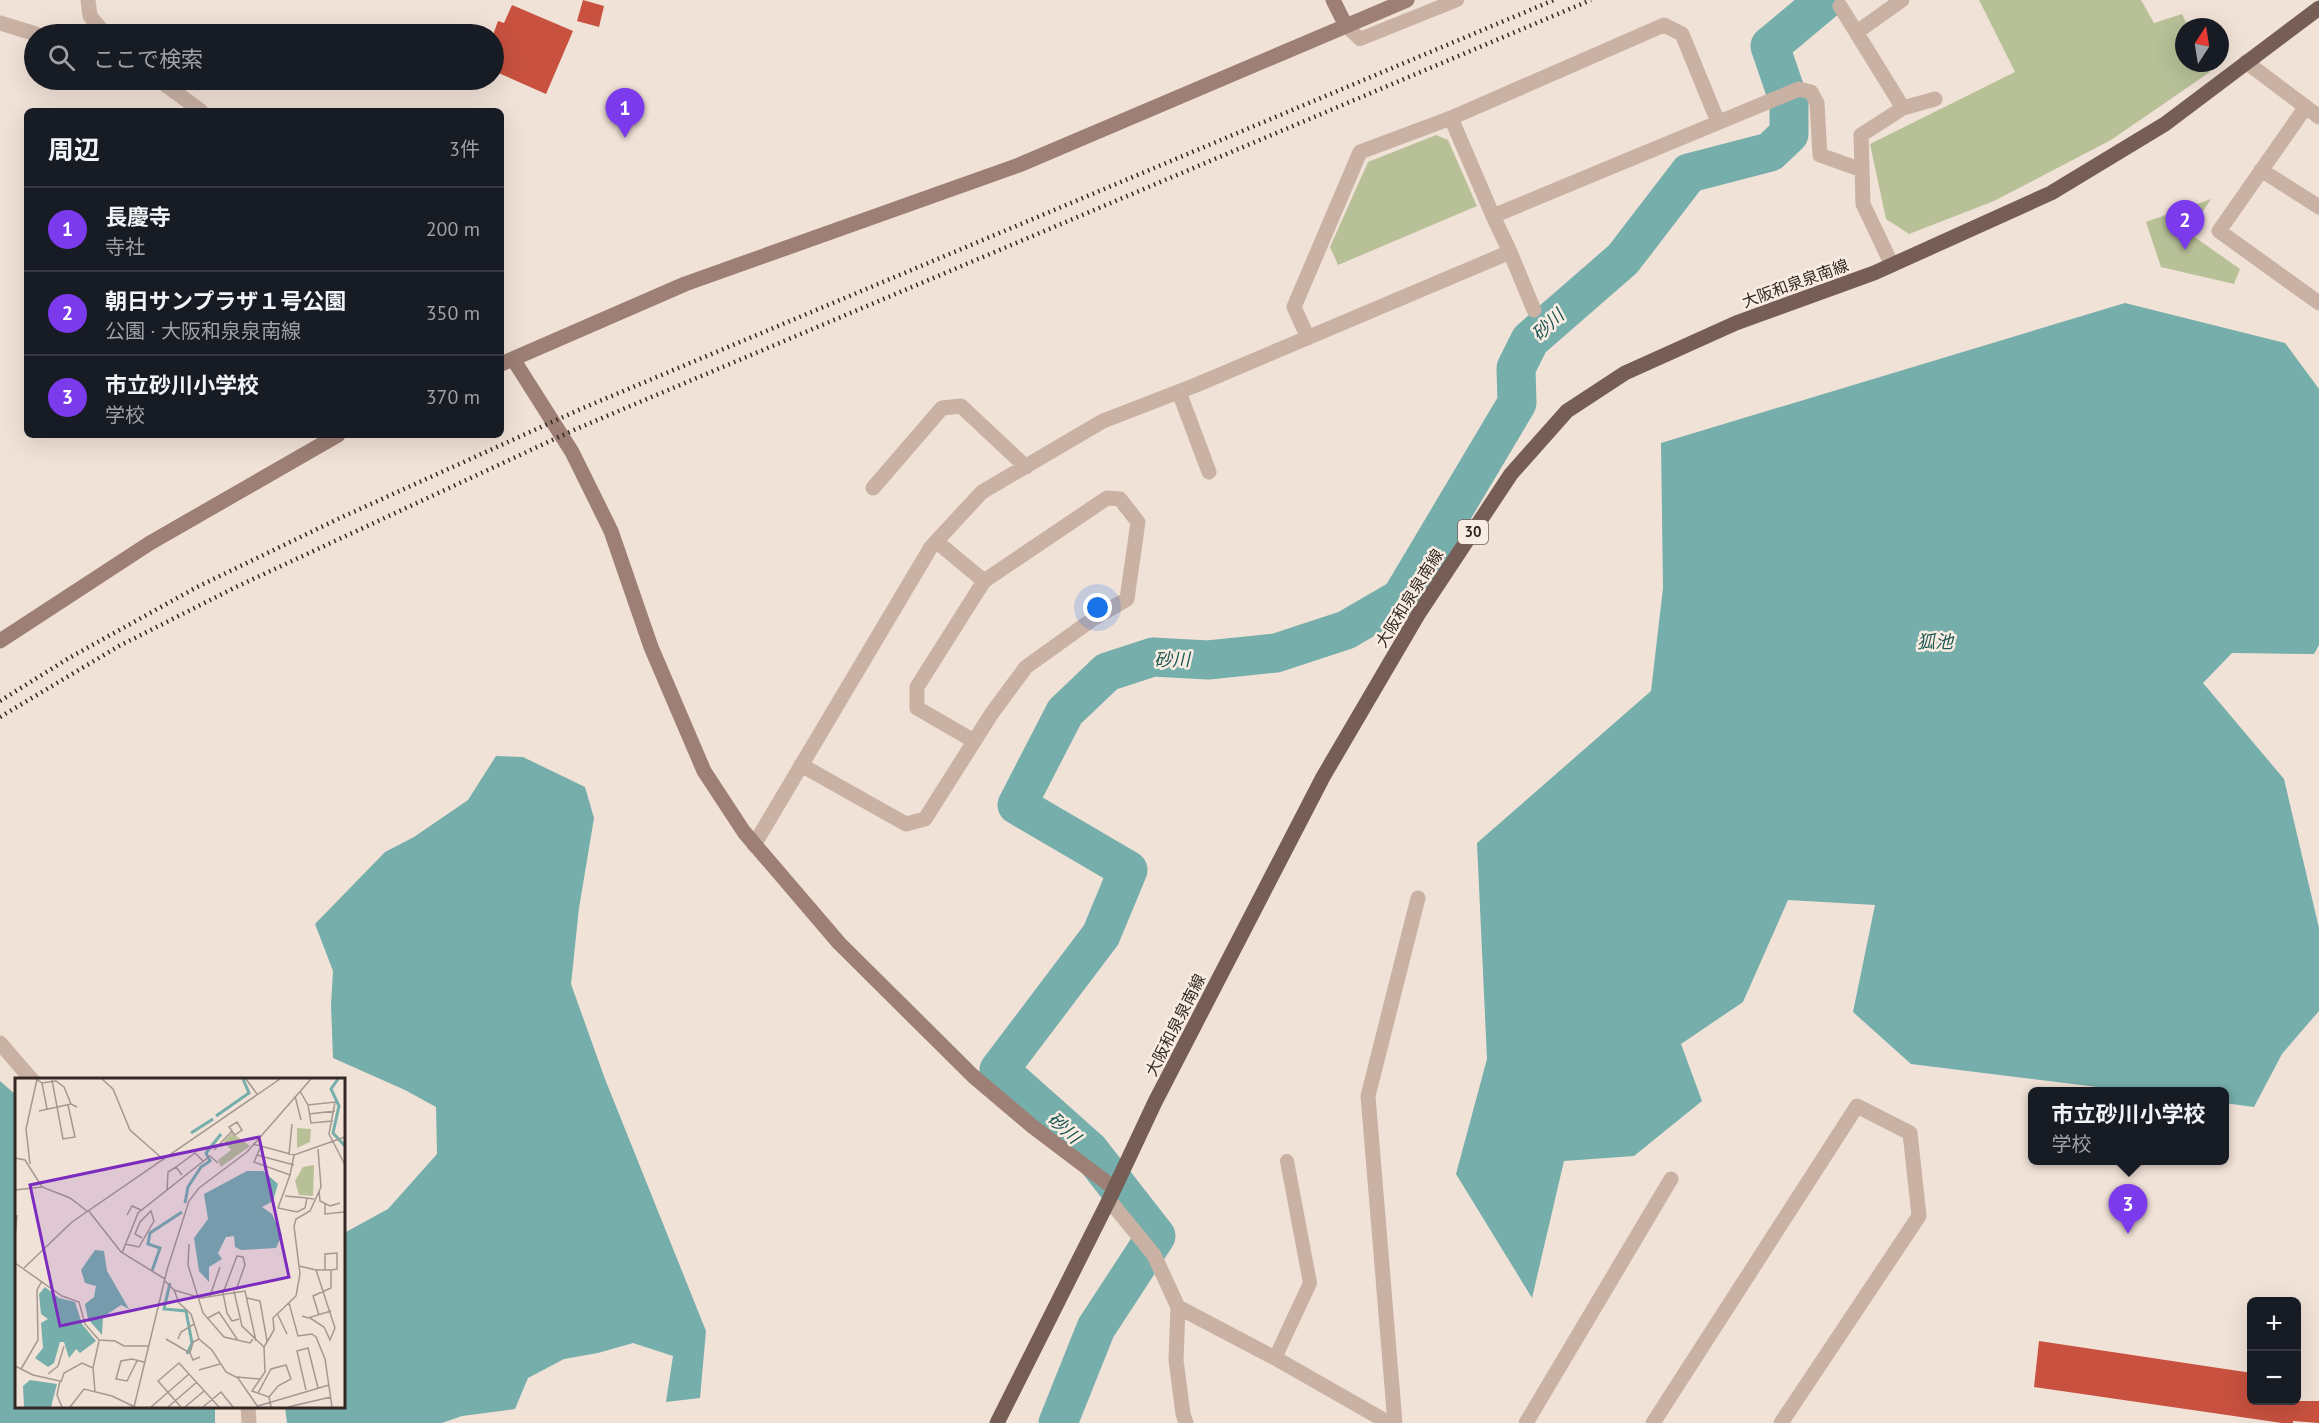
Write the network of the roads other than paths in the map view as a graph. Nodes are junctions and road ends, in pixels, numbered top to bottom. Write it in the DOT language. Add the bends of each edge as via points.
graph roads {
  1 [pos="88,0"];
  2 [pos="1333,0"];
  3 [pos="1407,0"];
  4 [pos="1457,0"];
  5 [pos="1902,0"];
  6 [pos="1840,6"];
  7 [pos="2319,8"];
  8 [pos="0,24"];
  9 [pos="97,24"];
  10 [pos="1346,26"];
  11 [pos="24,31"];
  12 [pos="1857,32"];
  13 [pos="2246,62"];
  14 [pos="173,90"];
  15 [pos="1935,99"];
  16 [pos="197,108"];
  17 [pos="1904,108"];
  18 [pos="2305,108"];
  19 [pos="2319,117"];
  20 [pos="1451,118"];
  21 [pos="1718,122"];
  22 [pos="1862,170"];
  23 [pos="2261,170"];
  24 [pos="2319,207"];
  25 [pos="1493,216"];
  26 [pos="1510,252"];
  27 [pos="1892,265"];
  28 [pos="2319,303"];
  29 [pos="1534,310"];
  30 [pos="1308,338"];
  31 [pos="507,361"];
  32 [pos="1179,392"];
  33 [pos="333,438"];
  34 [pos="1026,466"];
  35 [pos="1209,472"];
  36 [pos="873,488"];
  37 [pos="937,542"];
  38 [pos="984,580"];
  39 [pos="0,641"];
  40 [pos="974,741"];
  41 [pos="801,765"];
  42 [pos="754,844"];
  43 [pos="1418,898"];
  44 [pos="0,1043"];
  45 [pos="30,1078"];
  46 [pos="1287,1161"];
  47 [pos="1671,1179"];
  48 [pos="1111,1194"];
  49 [pos="1178,1307"];
  50 [pos="1275,1358"];
  51 [pos="248,1408"];
  52 [pos="249,1423"];
  53 [pos="997,1423"];
  54 [pos="1186,1423"];
  55 [pos="1389,1423"];
  56 [pos="1395,1423"];
  57 [pos="1526,1423"];
  58 [pos="1653,1423"];
  59 [pos="1781,1423"];
  1 -- 9 [label="street" via="90,16"];
  2 -- 10 [label="street"];
  3 -- 10 [label="street"];
  4 -- 10 [label="lane" via="1360,39"];
  5 -- 12 [label="street"];
  6 -- 12 [label="street"];
  7 -- 13 [label="main road, 大阪和泉泉南線 / 30"];
  8 -- 11 [label="street"];
  10 -- 31 [label="street" via="1019,165 685,284"];
  12 -- 17 [label="street"];
  13 -- 18 [label="street"];
  13 -- 27 [label="main road, 大阪和泉泉南線 / 30" via="2165,124 2050,193"];
  14 -- 16 [label="street"];
  15 -- 17 [label="street"];
  17 -- 22 [label="street" via="1861,135"];
  18 -- 19 [label="street"];
  18 -- 23 [label="street"];
  20 -- 21 [label="street" via="1664,25 1683,34"];
  20 -- 25 [label="street"];
  20 -- 30 [label="street" via="1360,152 1294,307"];
  21 -- 22 [label="street" via="1799,89 1811,92 1817,103 1820,155"];
  21 -- 25 [label="street"];
  22 -- 27 [label="street" via="1863,204"];
  23 -- 24 [label="street"];
  23 -- 28 [label="street" via="2219,231"];
  25 -- 26 [label="street"];
  26 -- 29 [label="street"];
  26 -- 30 [label="street"];
  27 -- 48 [label="main road, 大阪和泉泉南線 / 30" via="1736,323 1625,373 1567,411 1512,474 1419,613 1323,777"];
  30 -- 32 [label="street"];
  31 -- 42 [label="street" via="539,400 572,452 611,531 651,647 704,771"];
  32 -- 34 [label="street" via="1103,421"];
  32 -- 35 [label="street"];
  33 -- 39 [label="street" via="150,543"];
  34 -- 36 [label="street" via="961,406 942,408"];
  34 -- 37 [label="street" via="982,492"];
  37 -- 38 [label="street"];
  37 -- 41 [label="street"];
  38 -- 40 [label="street" via="917,687 917,708"];
  38 -- 40 [label="street" via="1107,498 1120,499 1138,522 1127,599 1026,667"];
  40 -- 41 [label="street" via="925,819 906,824"];
  41 -- 42 [label="street"];
  42 -- 48 [label="street" via="839,943 974,1076"];
  43 -- 56 [label="street" via="1368,1096"];
  44 -- 45 [label="street"];
  46 -- 50 [label="lane" via="1310,1283"];
  47 -- 57 [label="street"];
  48 -- 49 [label="street" via="1154,1255"];
  48 -- 53 [label="main road, 大阪和泉泉南線 / 30"];
  49 -- 50 [label="street"];
  49 -- 54 [label="street" via="1176,1360"];
  50 -- 55 [label="street"];
  51 -- 52 [label="street"];
  58 -- 59 [label="street" via="1857,1106 1910,1133 1919,1215"];
}
